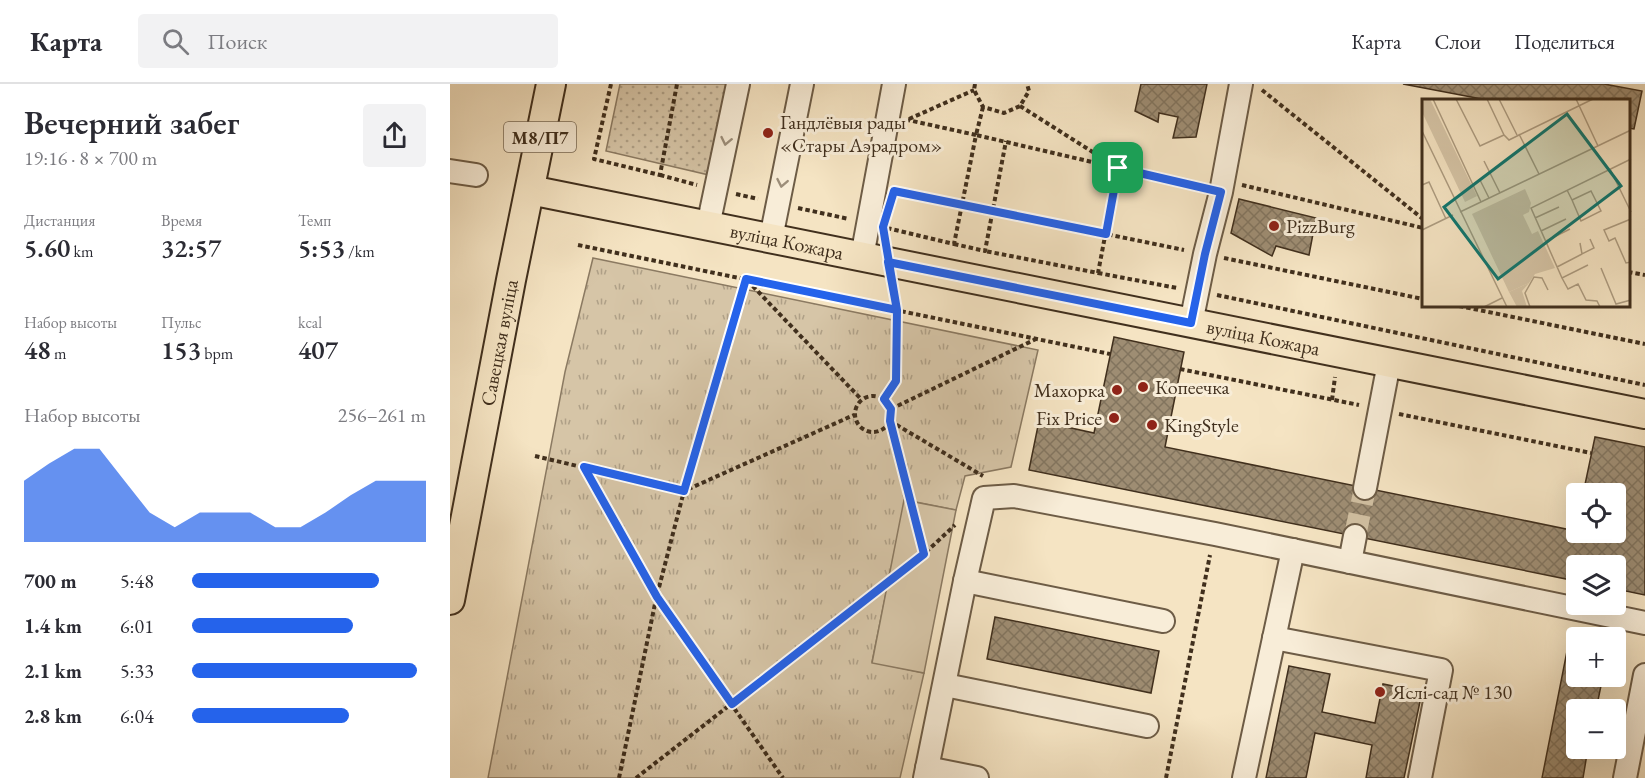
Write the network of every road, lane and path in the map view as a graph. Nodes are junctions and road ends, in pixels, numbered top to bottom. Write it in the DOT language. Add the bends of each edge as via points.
graph roads {
  1 [pos="551,84"];
  2 [pos="611,84"];
  3 [pos="677,84"];
  4 [pos="738,84"];
  5 [pos="802,84"];
  6 [pos="894,84"];
  7 [pos="975,84"];
  8 [pos="1027,84"];
  9 [pos="1241,84"];
  10 [pos="1254,84"];
  11 [pos="974,90"];
  12 [pos="1020,106"];
  13 [pos="983,107"];
  14 [pos="908,120"];
  15 [pos="906,130"];
  16 [pos="976,135"];
  17 [pos="1006,141"];
  18 [pos="1118,168"];
  19 [pos="450,171"];
  20 [pos="476,175"];
  21 [pos="660,176"];
  22 [pos="896,181"];
  23 [pos="1222,187"];
  24 [pos="530,190"];
  25 [pos="715,190"];
  26 [pos="894,191"];
  27 [pos="891,200"];
  28 [pos="962,205"];
  29 [pos="993,211"];
  30 [pos="1422,218"];
  31 [pos="708,226"];
  32 [pos="1422,228"];
  33 [pos="1106,234"];
  34 [pos="771,238"];
  35 [pos="578,244"];
  36 [pos="954,244"];
  37 [pos="985,251"];
  38 [pos="1205,254"];
  39 [pos="875,260"];
  40 [pos="1630,272"];
  41 [pos="1098,273"];
  42 [pos="1645,275"];
  43 [pos="746,279"];
  44 [pos="1198,291"];
  45 [pos="1422,299"];
  46 [pos="1469,308"];
  47 [pos="897,310"];
  48 [pos="1191,323"];
  49 [pos="1036,339"];
  50 [pos="1645,344"];
  51 [pos="1110,354"];
  52 [pos="1389,363"];
  53 [pos="1645,385"];
  54 [pos="861,399"];
  55 [pos="884,399"];
  56 [pos="891,409"];
  57 [pos="1645,414"];
  58 [pos="854,415"];
  59 [pos="890,421"];
  60 [pos="535,456"];
  61 [pos="584,467"];
  62 [pos="1365,488"];
  63 [pos="684,491"];
  64 [pos="984,498"];
  65 [pos="1215,534"];
  66 [pos="1355,536"];
  67 [pos="1293,550"];
  68 [pos="924,554"];
  69 [pos="1350,562"];
  70 [pos="965,581"];
  71 [pos="657,597"];
  72 [pos="450,600"];
  73 [pos="1163,621"];
  74 [pos="1645,623"];
  75 [pos="1274,638"];
  76 [pos="1645,675"];
  77 [pos="945,685"];
  78 [pos="732,704"];
  79 [pos="1147,726"];
  80 [pos="926,773"];
  81 [pos="620,778"];
  82 [pos="636,778"];
  83 [pos="783,778"];
  84 [pos="977,778"];
  85 [pos="1166,778"];
  86 [pos="1244,778"];
  87 [pos="1420,778"];
  88 [pos="1625,778"];
  1 -- 24 [label="main road, Савецкая вуліца / М8/П7"];
  2 -- 21 [label="path" via="594,159"];
  3 -- 21 [label="path"];
  4 -- 25 [label="lane, one-way"];
  5 -- 34 [label="lane, one-way"];
  6 -- 39 [label="lane"];
  7 -- 11 [label="path"];
  8 -- 12 [label="path" via="1029,91"];
  9 -- 23 [label="lane"];
  10 -- 30 [label="path"];
  11 -- 13 [label="path"];
  11 -- 14 [label="path"];
  12 -- 13 [label="path" via="1004,113"];
  12 -- 18 [label="path"];
  13 -- 16 [label="path"];
  14 -- 15 [label="path"];
  14 -- 16 [label="path"];
  16 -- 17 [label="path"];
  16 -- 28 [label="path"];
  17 -- 18 [label="path"];
  17 -- 29 [label="path"];
  18 -- 23 [label="path"];
  18 -- 33 [label="path"];
  19 -- 20 [label="lane"];
  21 -- 25 [label="path"];
  22 -- 26 [label="path"];
  23 -- 32 [label="path"];
  23 -- 38 [label="lane"];
  24 -- 31 [label="main road, вуліца Кожара"];
  24 -- 72 [label="main road, Савецкая вуліца / М8/П7"];
  25 -- 31 [label="lane"];
  26 -- 27 [label="path"];
  26 -- 28 [label="path"];
  28 -- 29 [label="path"];
  28 -- 36 [label="path"];
  29 -- 33 [label="path"];
  29 -- 37 [label="path"];
  31 -- 34 [label="main road, вуліца Кожара"];
  33 -- 38 [label="path"];
  33 -- 41 [label="path"];
  34 -- 39 [label="main road, вуліца Кожара"];
  35 -- 43 [label="path"];
  36 -- 37 [label="path"];
  36 -- 39 [label="path" via="883,227"];
  37 -- 41 [label="path"];
  38 -- 44 [label="lane"];
  38 -- 45 [label="path"];
  39 -- 47 [label="path"];
  39 -- 48 [label="main road, вуліца Кожара"];
  40 -- 42 [label="path"];
  41 -- 44 [label="path"];
  43 -- 47 [label="path"];
  43 -- 54 [label="path"];
  43 -- 63 [label="path"];
  44 -- 48 [label="lane"];
  44 -- 53 [label="path"];
  46 -- 50 [label="path"];
  47 -- 49 [label="path"];
  47 -- 55 [label="path" via="896,381"];
  48 -- 52 [label="main road, вуліца Кожара"];
  49 -- 51 [label="path"];
  49 -- 56 [label="path"];
  52 -- 57 [label="main road, вуліца Кожара"];
  52 -- 62 [label="lane"];
  54 -- 55 [label="path" via="872,395"];
  54 -- 58 [label="path"];
  55 -- 56 [label="path"];
  56 -- 59 [label="path"];
  58 -- 59 [label="path" via="859,426 869,432 882,430"];
  58 -- 63 [label="path"];
  59 -- 64 [label="path" via="991,481"];
  59 -- 68 [label="path"];
  60 -- 61 [label="path"];
  61 -- 63 [label="path"];
  61 -- 71 [label="path"];
  63 -- 71 [label="path"];
  64 -- 65 [label="lane" via="1014,496"];
  64 -- 68 [label="path"];
  64 -- 70 [label="lane"];
  65 -- 67 [label="lane"];
  65 -- 85 [label="path"];
  66 -- 69 [label="lane"];
  67 -- 69 [label="lane"];
  67 -- 75 [label="lane"];
  68 -- 78 [label="path"];
  69 -- 74 [label="lane"];
  70 -- 73 [label="lane"];
  70 -- 77 [label="lane"];
  71 -- 78 [label="path"];
  71 -- 81 [label="path"];
  75 -- 86 [label="lane"];
  75 -- 87 [label="lane" via="1441,670"];
  76 -- 88 [label="lane"];
  77 -- 79 [label="lane"];
  77 -- 80 [label="lane"];
  78 -- 82 [label="path"];
  78 -- 83 [label="path"];
  80 -- 84 [label="lane"];
}
